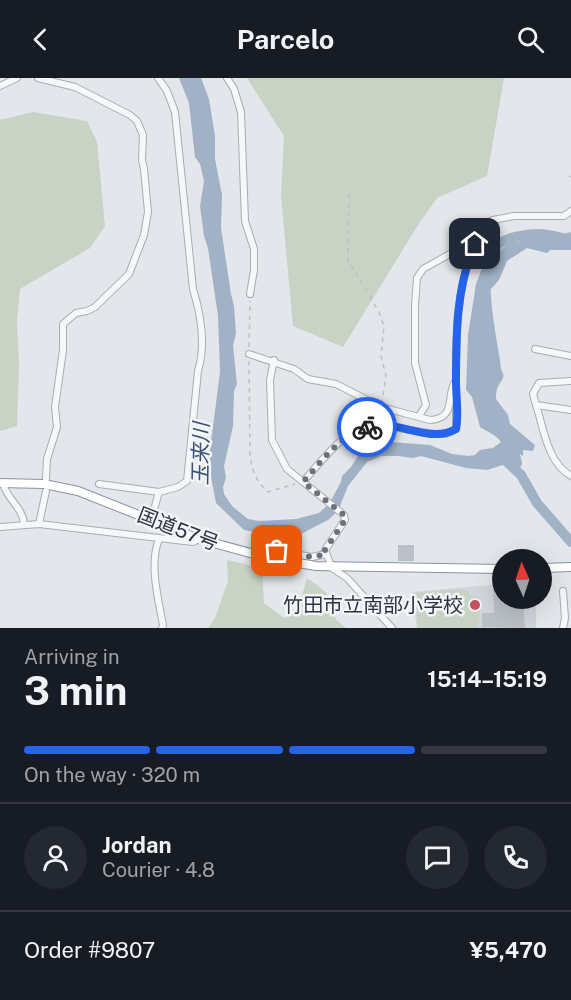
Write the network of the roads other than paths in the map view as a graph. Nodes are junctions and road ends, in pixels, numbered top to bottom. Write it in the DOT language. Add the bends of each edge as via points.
graph roads {
  1 [pos="17,78"];
  2 [pos="38,78"];
  3 [pos="159,78"];
  4 [pos="226,78"];
  5 [pos="0,86"];
  6 [pos="571,211"];
  7 [pos="475,244"];
  8 [pos="250,294"];
  9 [pos="535,349"];
  10 [pos="249,354"];
  11 [pos="571,356"];
  12 [pos="274,360"];
  13 [pos="456,380"];
  14 [pos="571,381"];
  15 [pos="536,405"];
  16 [pos="571,410"];
  17 [pos="419,416"];
  18 [pos="571,476"];
  19 [pos="46,478"];
  20 [pos="1,483"];
  21 [pos="305,483"];
  22 [pos="99,484"];
  23 [pos="46,491"];
  24 [pos="159,492"];
  25 [pos="151,520"];
  26 [pos="39,524"];
  27 [pos="24,525"];
  28 [pos="0,527"];
  29 [pos="159,539"];
  30 [pos="199,539"];
  31 [pos="277,551"];
  32 [pos="326,554"];
  33 [pos="571,567"];
  34 [pos="332,568"];
  35 [pos="552,568"];
  36 [pos="492,569"];
  37 [pos="563,591"];
  38 [pos="568,608"];
  39 [pos="162,628"];
  40 [pos="392,628"];
  41 [pos="563,628"];
  1 -- 5 [label="street"];
  2 -- 19 [label="street" via="75,87 137,121 143,135 148,212 129,274 94,307 63,324 55,407 57,427 47,459"];
  3 -- 24 [label="street" via="175,112 201,334 187,481"];
  4 -- 8 [label="street" via="241,112 245,221 254,249"];
  6 -- 17 [label="street" via="564,216 493,220 480,226 457,250 423,269 417,278 415,305 415,363 426,405"];
  7 -- 13 [label="street" via="459,307"];
  9 -- 11 [label="street"];
  10 -- 12 [label="street"];
  12 -- 17 [label="street" via="308,379 336,384 381,407"];
  12 -- 21 [label="street" via="270,380 272,440 287,469"];
  13 -- 17 [label="street" via="445,415 430,420"];
  13 -- 21 [label="street" via="456,429 435,434 372,425 339,441"];
  14 -- 15 [label="street" via="539,383 533,394"];
  15 -- 16 [label="street"];
  15 -- 18 [label="street" via="555,462"];
  20 -- 25 [label="highway, 国道57号" via="44,484 78,491"];
  20 -- 27 [label="street" via="22,514"];
  21 -- 32 [label="street" via="341,512 345,520"];
  22 -- 24 [label="street"];
  23 -- 26 [label="street"];
  24 -- 25 [label="street"];
  25 -- 30 [label="highway, 国道57号"];
  26 -- 27 [label="street"];
  26 -- 29 [label="street"];
  27 -- 28 [label="street"];
  29 -- 30 [label="street"];
  29 -- 39 [label="street" via="155,562"];
  30 -- 34 [label="highway, 国道57号" via="265,557"];
  31 -- 32 [label="street" via="312,557"];
  32 -- 34 [label="street"];
  33 -- 35 [label="highway"];
  34 -- 36 [label="highway, 国道57号"];
  34 -- 40 [label="street" via="347,578"];
  37 -- 38 [label="street"];
  38 -- 41 [label="street"];
}
